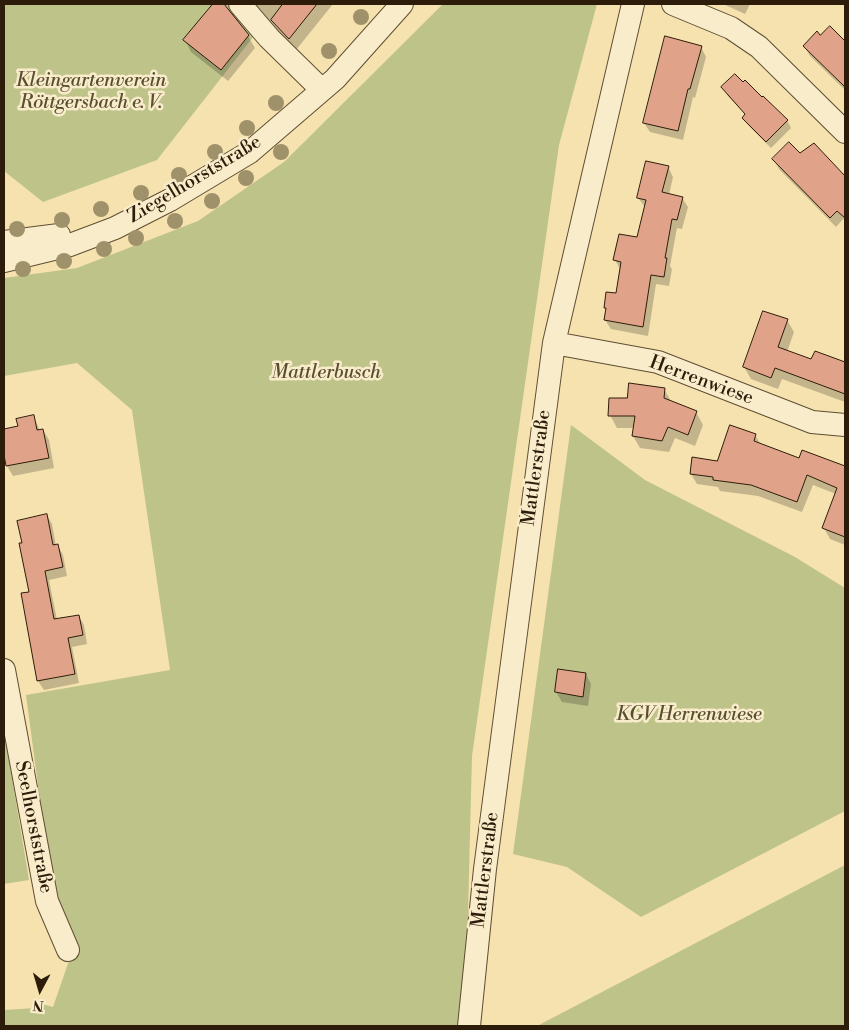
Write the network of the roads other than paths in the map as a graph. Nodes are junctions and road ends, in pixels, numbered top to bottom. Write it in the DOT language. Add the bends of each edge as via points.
graph roads {
  1 [pos="240,4"];
  2 [pos="402,4"];
  3 [pos="633,4"];
  4 [pos="673,4"];
  5 [pos="322,90"];
  6 [pos="845,132"];
  7 [pos="115,228"];
  8 [pos="4,242"];
  9 [pos="4,261"];
  10 [pos="554,343"];
  11 [pos="845,425"];
  12 [pos="4,670"];
  13 [pos="68,950"];
  14 [pos="469,1026"];
  1 -- 5 [label="street"];
  2 -- 5 [label="street, Ziegelhorststraße"];
  3 -- 10 [label="street, Mattlerstraße"];
  4 -- 6 [label="street" via="731,28 759,47"];
  5 -- 7 [label="street, Ziegelhorststraße" via="250,152 170,200"];
  7 -- 8 [label="street, Ziegelhorststraße"];
  7 -- 9 [label="street, Ziegelhorststraße" via="70,245"];
  10 -- 11 [label="street, Herrenwiese" via="658,362 812,422"];
  10 -- 14 [label="street, Mattlerstraße" via="517,619"];
  12 -- 13 [label="street, Seelhorststraße" via="47,901"];
}
